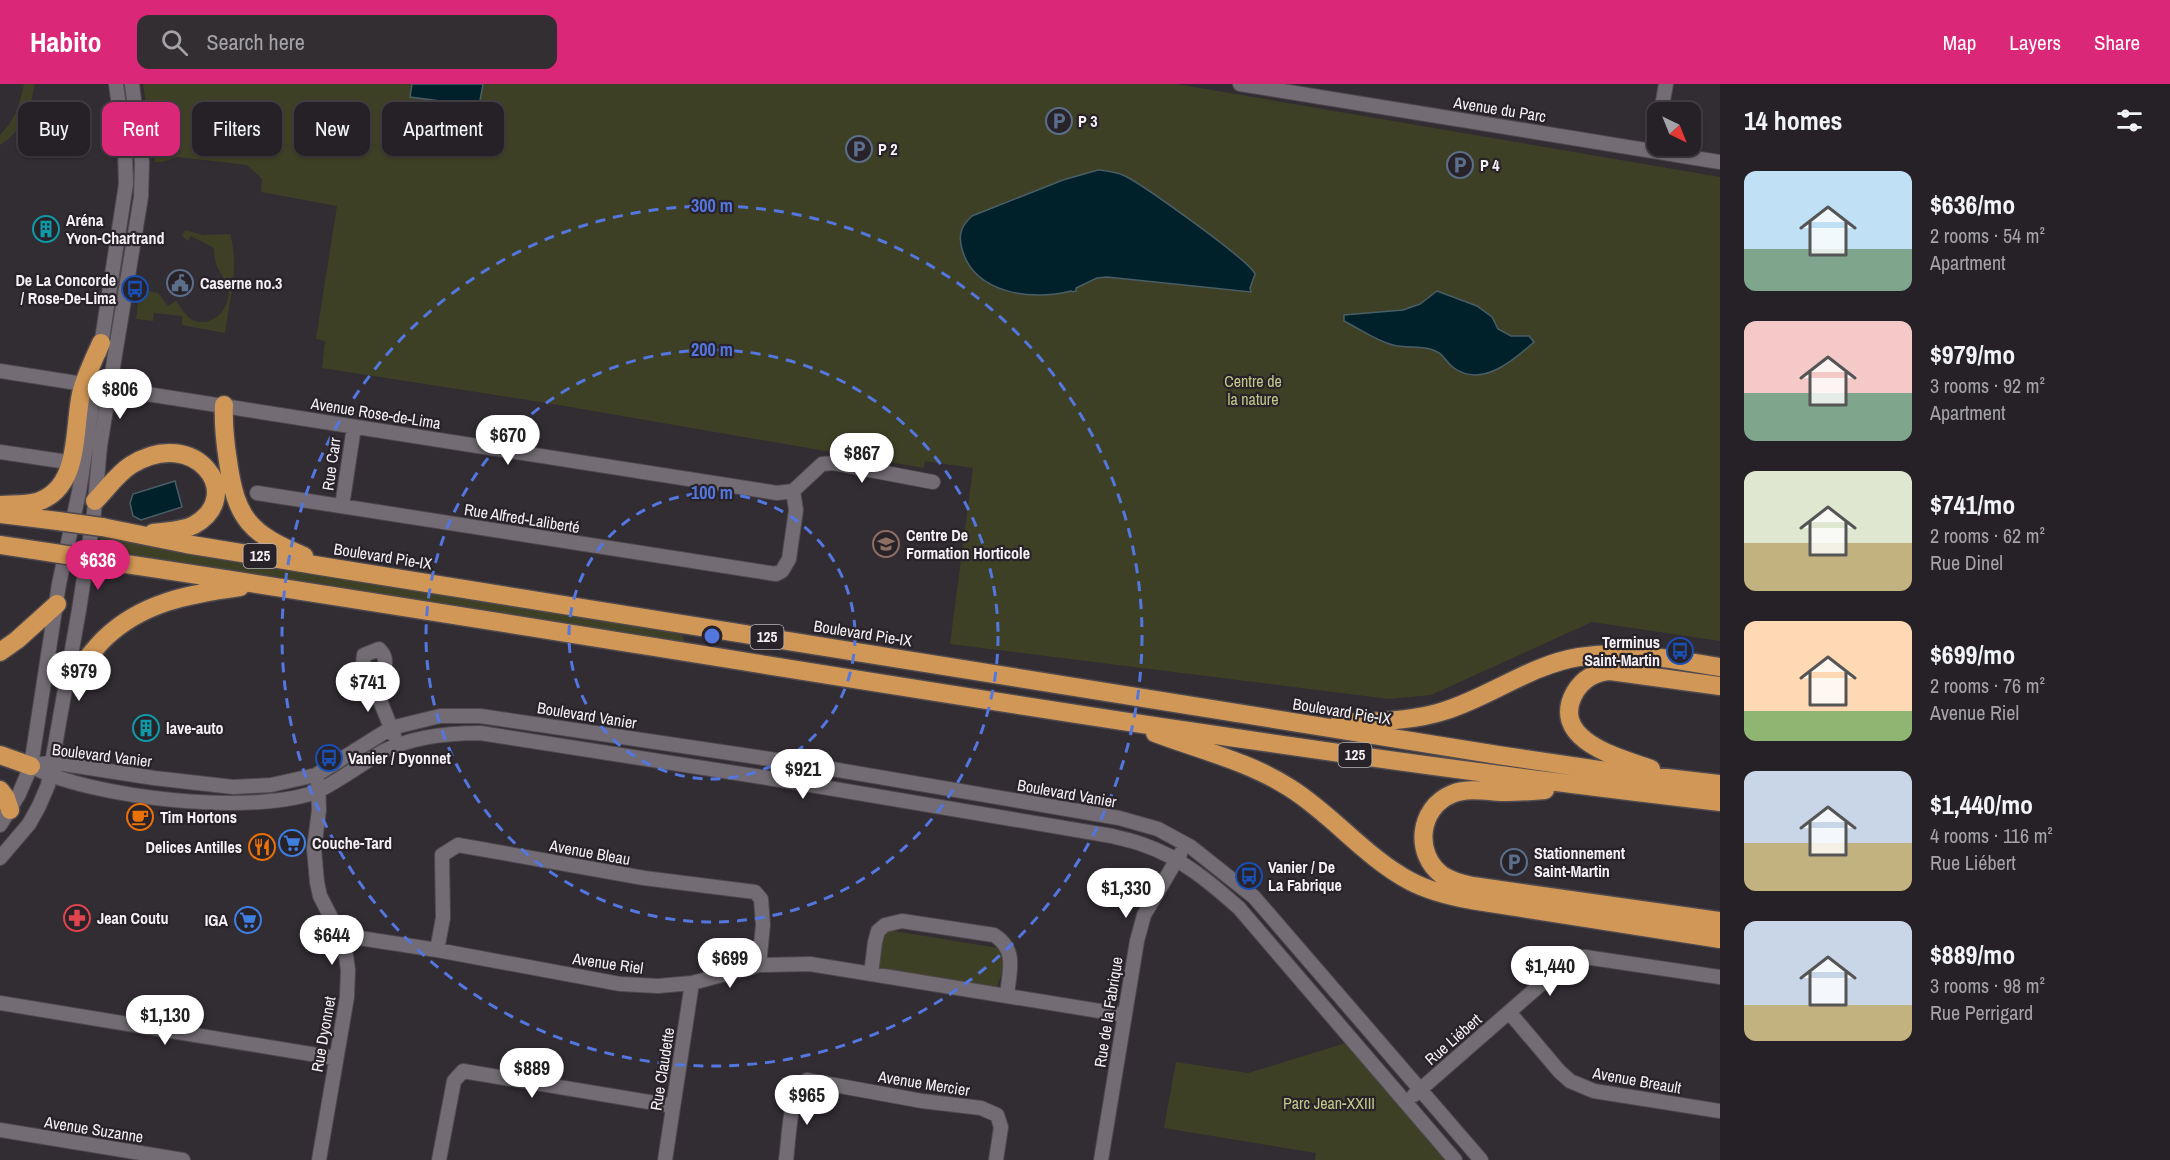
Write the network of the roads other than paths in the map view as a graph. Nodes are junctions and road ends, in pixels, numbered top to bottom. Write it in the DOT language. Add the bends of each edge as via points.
graph roads {
  1 [pos="116,84"];
  2 [pos="132,84"];
  3 [pos="1240,84"];
  4 [pos="1666,84"];
  5 [pos="1663,102"];
  6 [pos="1647,150"];
  7 [pos="1684,156"];
  8 [pos="1720,162"];
  9 [pos="101,343"];
  10 [pos="0,371"];
  11 [pos="90,386"];
  12 [pos="110,388"];
  13 [pos="224,405"];
  14 [pos="354,427"];
  15 [pos="0,452"];
  16 [pos="61,461"];
  17 [pos="933,482"];
  18 [pos="793,491"];
  19 [pos="256,493"];
  20 [pos="95,501"];
  21 [pos="0,505"];
  22 [pos="342,506"];
  23 [pos="0,514"];
  24 [pos="144,534"];
  25 [pos="3,546"];
  26 [pos="333,568"];
  27 [pos="262,584"];
  28 [pos="57,604"];
  29 [pos="0,652"];
  30 [pos="1720,667"];
  31 [pos="67,681"];
  32 [pos="374,686"];
  33 [pos="1720,686"];
  34 [pos="1116,719"];
  35 [pos="1305,724"];
  36 [pos="391,728"];
  37 [pos="398,745"];
  38 [pos="0,755"];
  39 [pos="31,766"];
  40 [pos="50,769"];
  41 [pos="316,775"];
  42 [pos="1678,778"];
  43 [pos="1720,784"];
  44 [pos="1594,788"];
  45 [pos="0,790"];
  46 [pos="319,790"];
  47 [pos="1720,802"];
  48 [pos="5,818"];
  49 [pos="1186,844"];
  50 [pos="0,858"];
  51 [pos="1176,861"];
  52 [pos="1720,921"];
  53 [pos="340,935"];
  54 [pos="1720,939"];
  55 [pos="437,950"];
  56 [pos="759,965"];
  57 [pos="871,974"];
  58 [pos="1720,977"];
  59 [pos="692,983"];
  60 [pos="1007,996"];
  61 [pos="0,1003"];
  62 [pos="1509,1012"];
  63 [pos="1124,1015"];
  64 [pos="335,1058"];
  65 [pos="1419,1091"];
  66 [pos="1405,1102"];
  67 [pos="673,1106"];
  68 [pos="1720,1110"];
  69 [pos="0,1130"];
  70 [pos="183,1160"];
  71 [pos="319,1160"];
  72 [pos="439,1160"];
  73 [pos="665,1160"];
  74 [pos="786,1160"];
  75 [pos="996,1160"];
  76 [pos="1101,1160"];
  77 [pos="1455,1160"];
  78 [pos="1481,1160"];
  1 -- 9 [label="street" via="126,184"];
  2 -- 12 [label="street" via="142,154 142,186"];
  3 -- 6 [label="street, Avenue du Parc"];
  4 -- 5 [label="street"];
  7 -- 8 [label="street, Avenue du Parc"];
  9 -- 11 [label="highway"];
  10 -- 11 [label="street, Avenue Rose-de-Lima"];
  11 -- 12 [label="street, Avenue Rose-de-Lima"];
  11 -- 21 [label="highway" via="62,484 37,501"];
  11 -- 28 [label="street" via="79,492"];
  12 -- 13 [label="street, Avenue Rose-de-Lima"];
  12 -- 20 [label="street"];
  13 -- 14 [label="street, Avenue Rose-de-Lima"];
  13 -- 26 [label="highway" via="230,476 243,515 274,543"];
  14 -- 18 [label="street, Avenue Rose-de-Lima" via="777,494"];
  14 -- 22 [label="street, Rue Carr"];
  15 -- 16 [label="street"];
  17 -- 18 [label="street" via="832,463 822,464"];
  18 -- 22 [label="street, Rue Alfred-Laliberté" via="796,510 789,559 782,571 770,573"];
  19 -- 22 [label="street, Rue Alfred-Laliberté"];
  20 -- 24 [label="highway" via="126,469 148,457 173,453 200,461 211,475 215,490 206,516 187,528"];
  20 -- 31 [label="street"];
  23 -- 24 [label="highway, Boulevard Pie-IX / 125, bridge"];
  24 -- 26 [label="highway, Boulevard Pie-IX / 125"];
  25 -- 27 [label="highway, 125, bridge"];
  26 -- 35 [label="highway, Boulevard Pie-IX / 125"];
  27 -- 31 [label="highway" via="193,594 151,608 109,635"];
  27 -- 34 [label="highway, 125"];
  28 -- 29 [label="highway"];
  28 -- 39 [label="street"];
  30 -- 35 [label="highway" via="1636,655 1581,656 1548,665 1454,708 1426,716"];
  31 -- 40 [label="street"];
  32 -- 36 [label="street"];
  33 -- 42 [label="highway" via="1605,672 1586,680 1575,693 1571,717 1586,742"];
  34 -- 44 [label="highway, 125"];
  34 -- 54 [label="highway" via="1281,782 1315,805 1386,865 1436,892"];
  35 -- 42 [label="highway, Boulevard Pie-IX / 125" via="1584,768"];
  36 -- 37 [label="street"];
  36 -- 41 [label="street, Boulevard Vanier"];
  36 -- 49 [label="street, Boulevard Vanier" via="440,716 480,716 797,763 1119,818 1158,829"];
  37 -- 46 [label="street, Boulevard Vanier"];
  37 -- 51 [label="street, Boulevard Vanier" via="452,733 480,733 1112,836 1145,845"];
  38 -- 39 [label="highway"];
  39 -- 40 [label="street, Boulevard Vanier"];
  39 -- 48 [label="street"];
  40 -- 41 [label="street, Boulevard Vanier" via="236,787"];
  40 -- 46 [label="street, Boulevard Vanier" via="107,789 168,799 234,804 276,802"];
  40 -- 50 [label="street" via="43,798 32,818"];
  41 -- 46 [label="street, Rue Dyonnet"];
  42 -- 43 [label="highway, Boulevard Pie-IX / 125"];
  44 -- 47 [label="highway, 125"];
  44 -- 52 [label="highway" via="1453,794 1435,807 1426,822 1425,854 1441,874 1466,885"];
  45 -- 48 [label="highway" via="6,798"];
  46 -- 53 [label="street, Rue Dyonnet" via="314,849 317,882"];
  49 -- 51 [label="street, Rue de la Fabrique"];
  49 -- 65 [label="street, Boulevard Vanier" via="1254,897"];
  51 -- 63 [label="street, Rue de la Fabrique" via="1144,915"];
  51 -- 66 [label="street, Boulevard Vanier" via="1210,882 1239,908"];
  53 -- 55 [label="street, Avenue Riel"];
  53 -- 64 [label="street, Rue Dyonnet" via="348,970"];
  55 -- 56 [label="street, Avenue Bleau" via="443,918 442,855 458,845 644,878 755,892 761,899 763,925"];
  55 -- 59 [label="street, Avenue Riel" via="620,984"];
  56 -- 57 [label="street, Avenue Riel" via="810,964"];
  56 -- 59 [label="street, Avenue Riel"];
  57 -- 60 [label="street, Avenue Riel"];
  57 -- 60 [label="street" via="878,931 885,925 902,921 994,934 1010,951"];
  58 -- 62 [label="street, Rue Liébert" via="1572,957"];
  59 -- 67 [label="street, Rue Claudette"];
  60 -- 63 [label="street, Avenue Riel"];
  61 -- 64 [label="street"];
  62 -- 65 [label="street, Rue Liébert"];
  62 -- 68 [label="street, Avenue Breault" via="1570,1081 1594,1091"];
  63 -- 76 [label="street, Rue de la Fabrique"];
  64 -- 71 [label="street, Rue Dyonnet"];
  65 -- 66 [label="street, Rue Liébert"];
  65 -- 78 [label="street, Boulevard Vanier"];
  66 -- 77 [label="street, Boulevard Vanier"];
  67 -- 72 [label="street" via="463,1071 454,1081"];
  67 -- 73 [label="street, Rue Claudette"];
  69 -- 70 [label="street, Avenue Suzanne"];
  74 -- 75 [label="street, Avenue Mercier" via="795,1097 800,1084 807,1080 981,1108 997,1115 1001,1127"];
}
